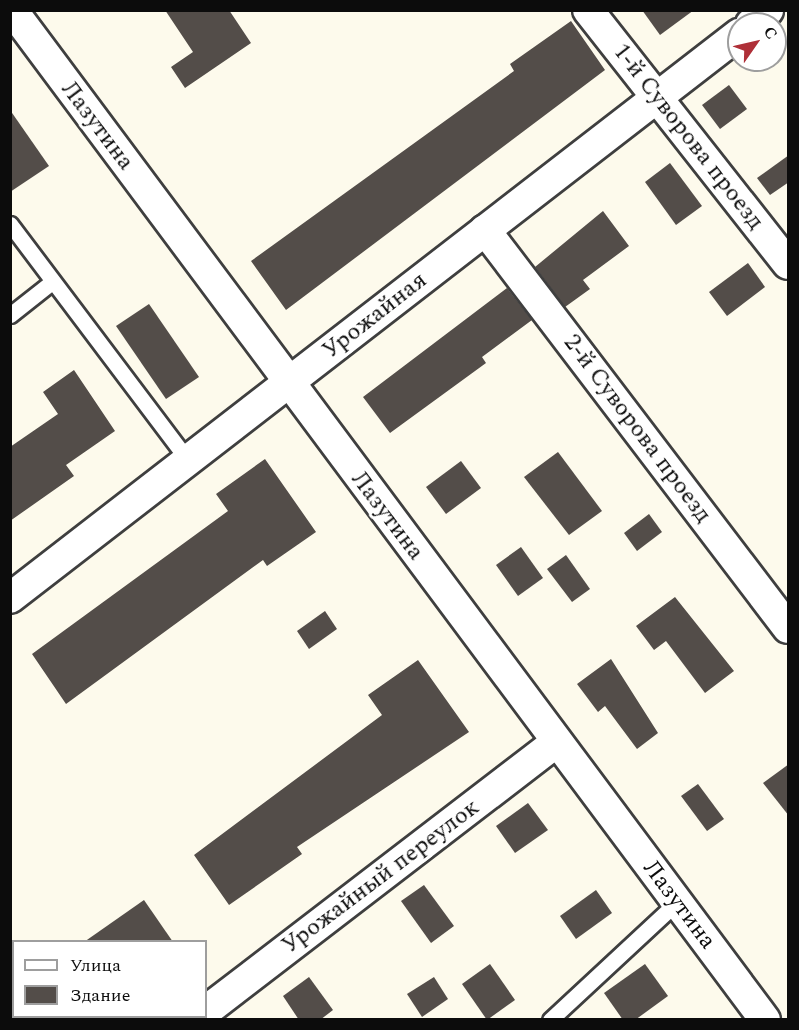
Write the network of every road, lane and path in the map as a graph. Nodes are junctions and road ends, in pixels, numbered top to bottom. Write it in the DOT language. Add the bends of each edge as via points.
graph roads {
  1 [pos="12,10"];
  2 [pos="588,10"];
  3 [pos="727,43"];
  4 [pos="657,98"];
  5 [pos="10,224"];
  6 [pos="485,230"];
  7 [pos="789,264"];
  8 [pos="52,282"];
  9 [pos="10,315"];
  10 [pos="287,383"];
  11 [pos="188,460"];
  12 [pos="10,598"];
  13 [pos="789,628"];
  14 [pos="557,742"];
  15 [pos="677,902"];
  16 [pos="207,1010"];
  17 [pos="550,1020"];
  18 [pos="765,1020"];
  1 -- 10 [label="street, Лазутина"];
  2 -- 4 [label="street, 1-й Суворова проезд"];
  3 -- 4 [label="street, Урожайная"];
  4 -- 6 [label="street, Урожайная"];
  4 -- 7 [label="street, 1-й Суворова проезд"];
  5 -- 8 [label="lane"];
  6 -- 10 [label="street, Урожайная"];
  6 -- 13 [label="street, 2-й Суворова проезд"];
  8 -- 9 [label="lane"];
  8 -- 11 [label="lane"];
  10 -- 11 [label="street, Урожайная"];
  10 -- 14 [label="street, Лазутина"];
  11 -- 12 [label="street, Урожайная"];
  14 -- 15 [label="street, Лазутина"];
  14 -- 16 [label="street, Урожайный переулок"];
  15 -- 17 [label="lane"];
  15 -- 18 [label="street, Лазутина"];
}
